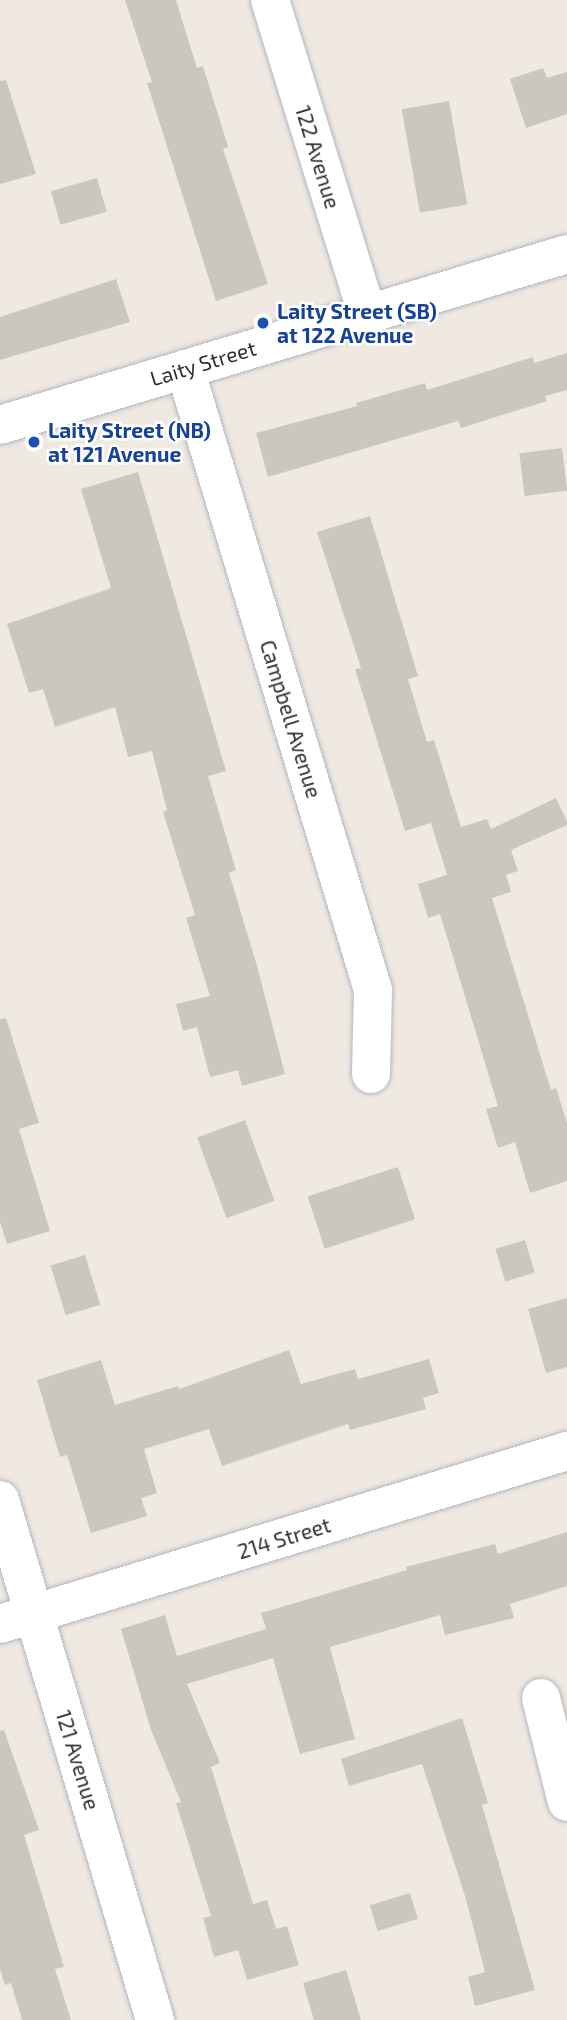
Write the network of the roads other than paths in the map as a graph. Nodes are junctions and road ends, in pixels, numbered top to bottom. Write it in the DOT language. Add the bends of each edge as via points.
graph roads {
  1 [pos="270,0"];
  2 [pos="567,254"];
  3 [pos="367,314"];
  4 [pos="185,369"];
  5 [pos="0,425"];
  6 [pos="371,1074"];
  7 [pos="567,1451"];
  8 [pos="0,1500"];
  9 [pos="17,1619"];
  10 [pos="541,1698"];
  11 [pos="567,1802"];
  12 [pos="155,2020"];
  1 -- 3 [label="street, 122 Avenue"];
  2 -- 3 [label="street, Laity Street"];
  3 -- 4 [label="street, Laity Street"];
  4 -- 5 [label="street, Laity Street"];
  4 -- 6 [label="street, Campbell Avenue" via="373,990"];
  7 -- 9 [label="street, 214 Street"];
  8 -- 9 [label="street, 121 Avenue"];
  9 -- 12 [label="street, 121 Avenue"];
  10 -- 11 [label="street"];
}
